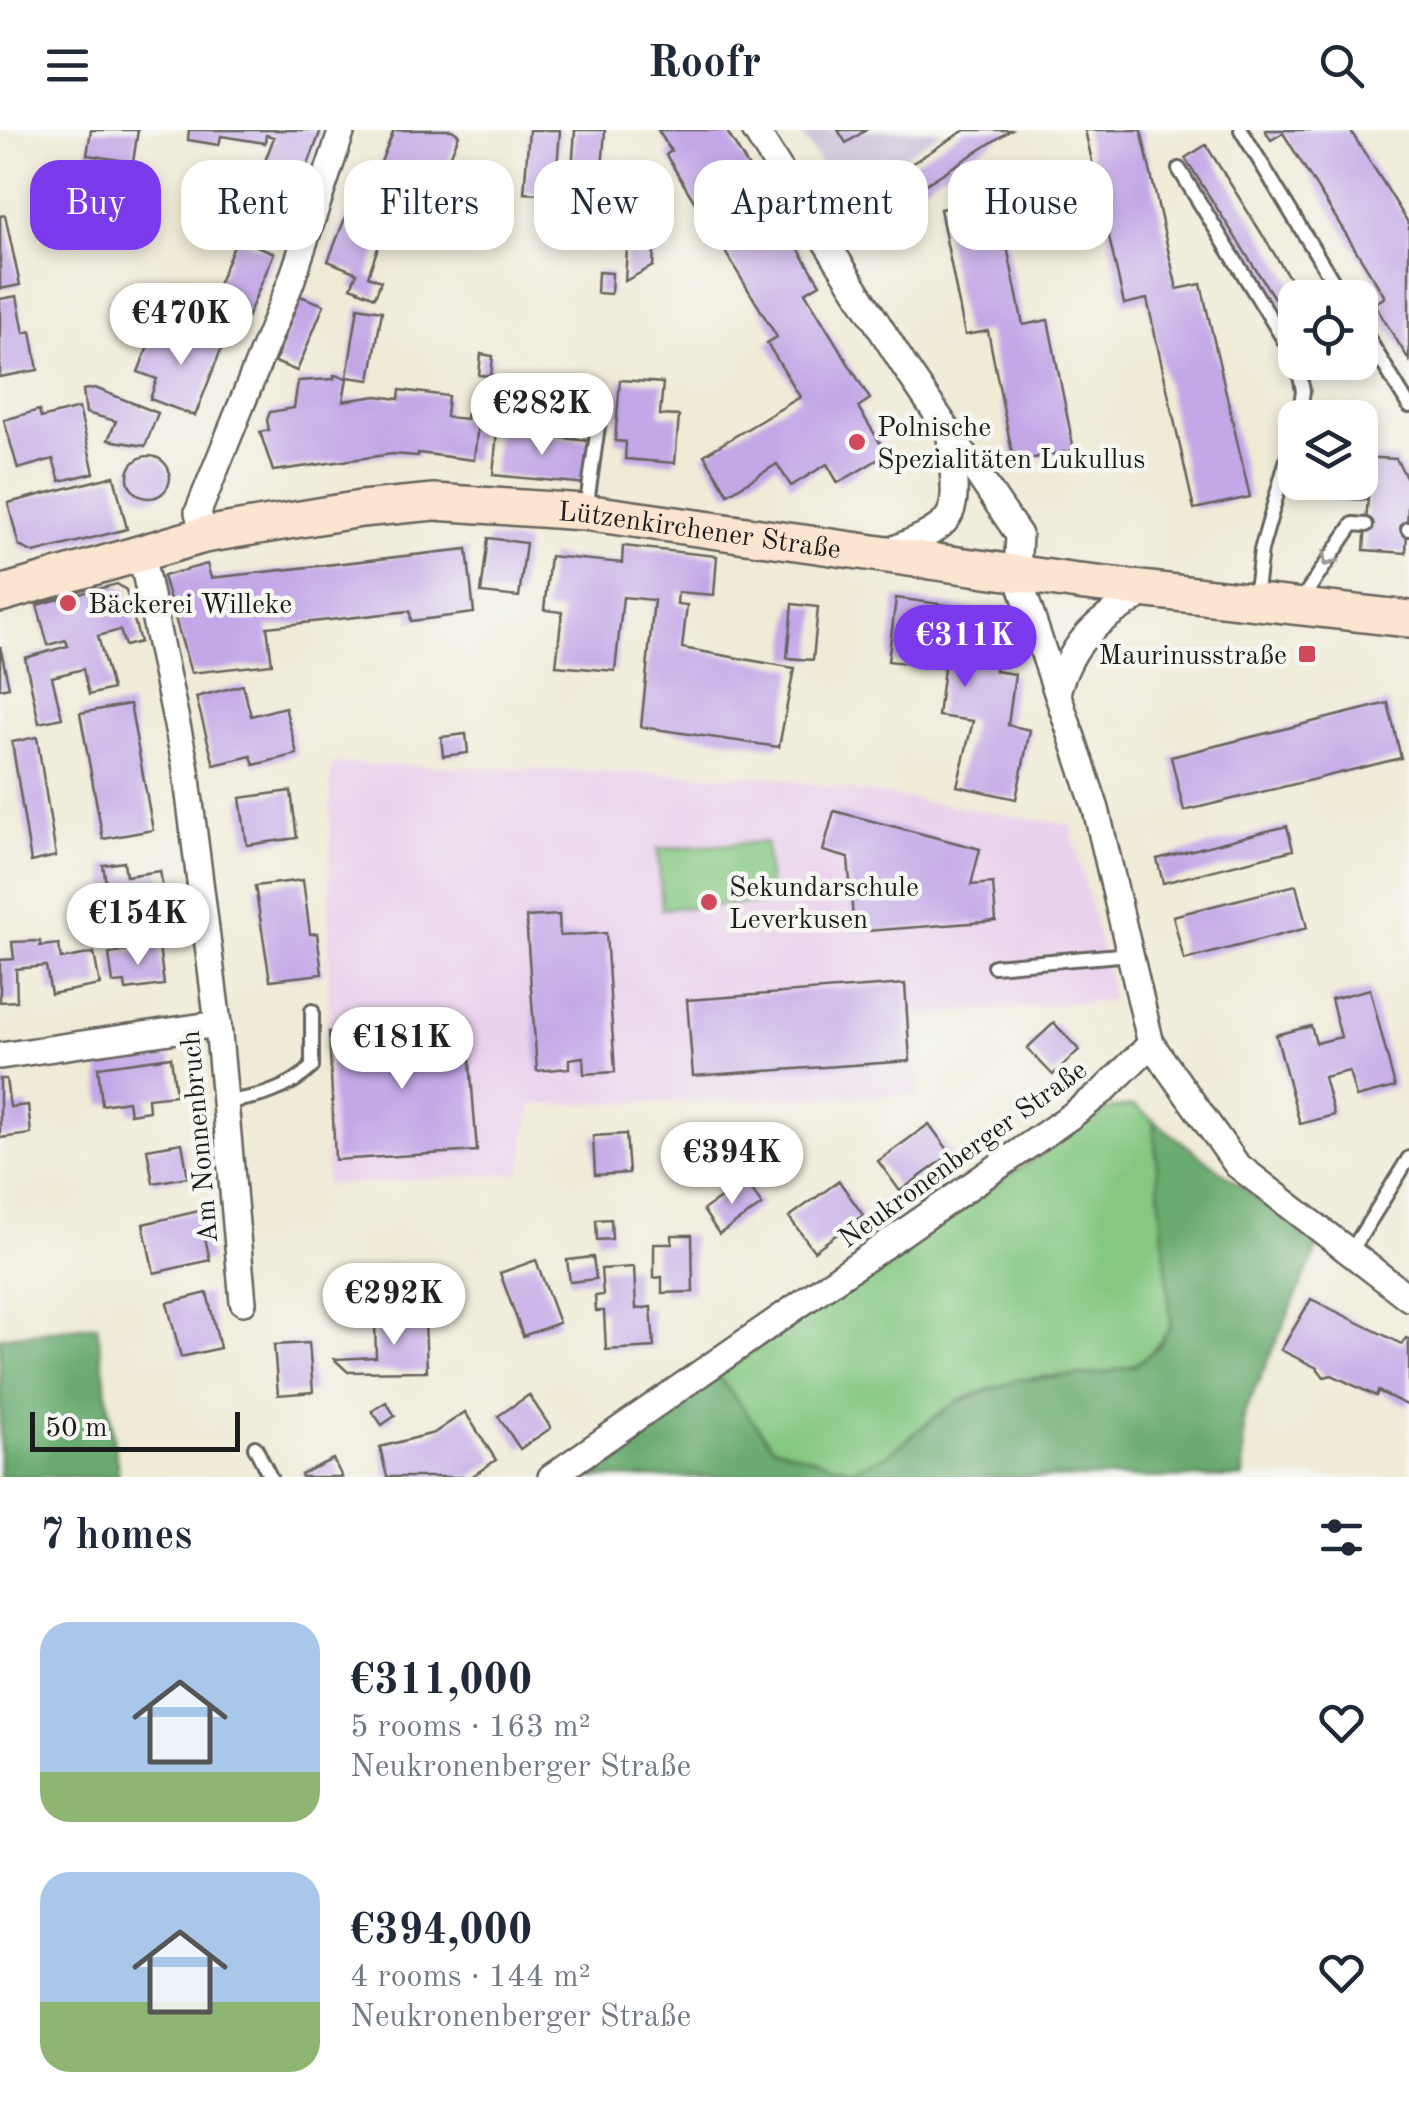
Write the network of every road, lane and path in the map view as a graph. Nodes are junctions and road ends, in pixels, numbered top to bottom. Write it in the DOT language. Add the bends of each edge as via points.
graph roads {
  1 [pos="342,130"];
  2 [pos="756,130"];
  3 [pos="1242,130"];
  4 [pos="1179,169"];
  5 [pos="1332,280"];
  6 [pos="1278,331"];
  7 [pos="1378,355"];
  8 [pos="601,405"];
  9 [pos="1409,406"];
  10 [pos="949,432"];
  11 [pos="1278,491"];
  12 [pos="586,513"];
  13 [pos="1366,525"];
  14 [pos="204,535"];
  15 [pos="141,553"];
  16 [pos="879,555"];
  17 [pos="1017,573"];
  18 [pos="2,586"];
  19 [pos="1148,590"];
  20 [pos="1254,602"];
  21 [pos="1296,606"];
  22 [pos="1409,619"];
  23 [pos="1056,692"];
  24 [pos="1131,954"];
  25 [pos="994,966"];
  26 [pos="312,1011"];
  27 [pos="218,1024"];
  28 [pos="1151,1044"];
  29 [pos="0,1056"];
  30 [pos="225,1102"];
  31 [pos="1409,1158"];
  32 [pos="1350,1253"];
  33 [pos="1409,1298"];
  34 [pos="243,1302"];
  35 [pos="255,1448"];
  36 [pos="270,1477"];
  37 [pos="551,1477"];
  1 -- 14 [label="street" via="291,282 198,512"];
  2 -- 10 [label="street"];
  3 -- 5 [label="lane"];
  4 -- 6 [label="lane"];
  7 -- 9 [label="lane"];
  8 -- 12 [label="lane"];
  10 -- 16 [label="street" via="956,503 946,522"];
  10 -- 17 [label="street" via="1019,535"];
  11 -- 20 [label="lane"];
  12 -- 14 [label="main road, Lützenkirchener Straße" via="434,502"];
  12 -- 16 [label="main road, Lützenkirchener Straße"];
  13 -- 21 [label="lane, one-way" via="1353,524"];
  14 -- 15 [label="main road, Lützenkirchener Straße"];
  15 -- 18 [label="main road, Lützenkirchener Straße"];
  15 -- 27 [label="street, Am Nonnenbruch" via="186,764"];
  16 -- 17 [label="main road, Lützenkirchener Straße"];
  17 -- 19 [label="main road, Lützenkirchener Straße"];
  17 -- 23 [label="street"];
  19 -- 20 [label="main road, Lützenkirchener Straße"];
  19 -- 23 [label="street" via="1098,620 1079,642"];
  20 -- 21 [label="main road, Lützenkirchener Straße"];
  21 -- 22 [label="main road, Lützenkirchener Straße"];
  23 -- 24 [label="street" via="1096,809"];
  24 -- 25 [label="lane"];
  24 -- 28 [label="street"];
  26 -- 30 [label="lane" via="312,1067 274,1091"];
  27 -- 29 [label="street"];
  27 -- 30 [label="street, Am Nonnenbruch"];
  28 -- 32 [label="street" via="1236,1165"];
  28 -- 37 [label="street, Neukronenberger Straße" via="1071,1116"];
  30 -- 34 [label="street, Am Nonnenbruch"];
  31 -- 32 [label="lane"];
  32 -- 33 [label="street"];
  35 -- 36 [label="lane"];
}
